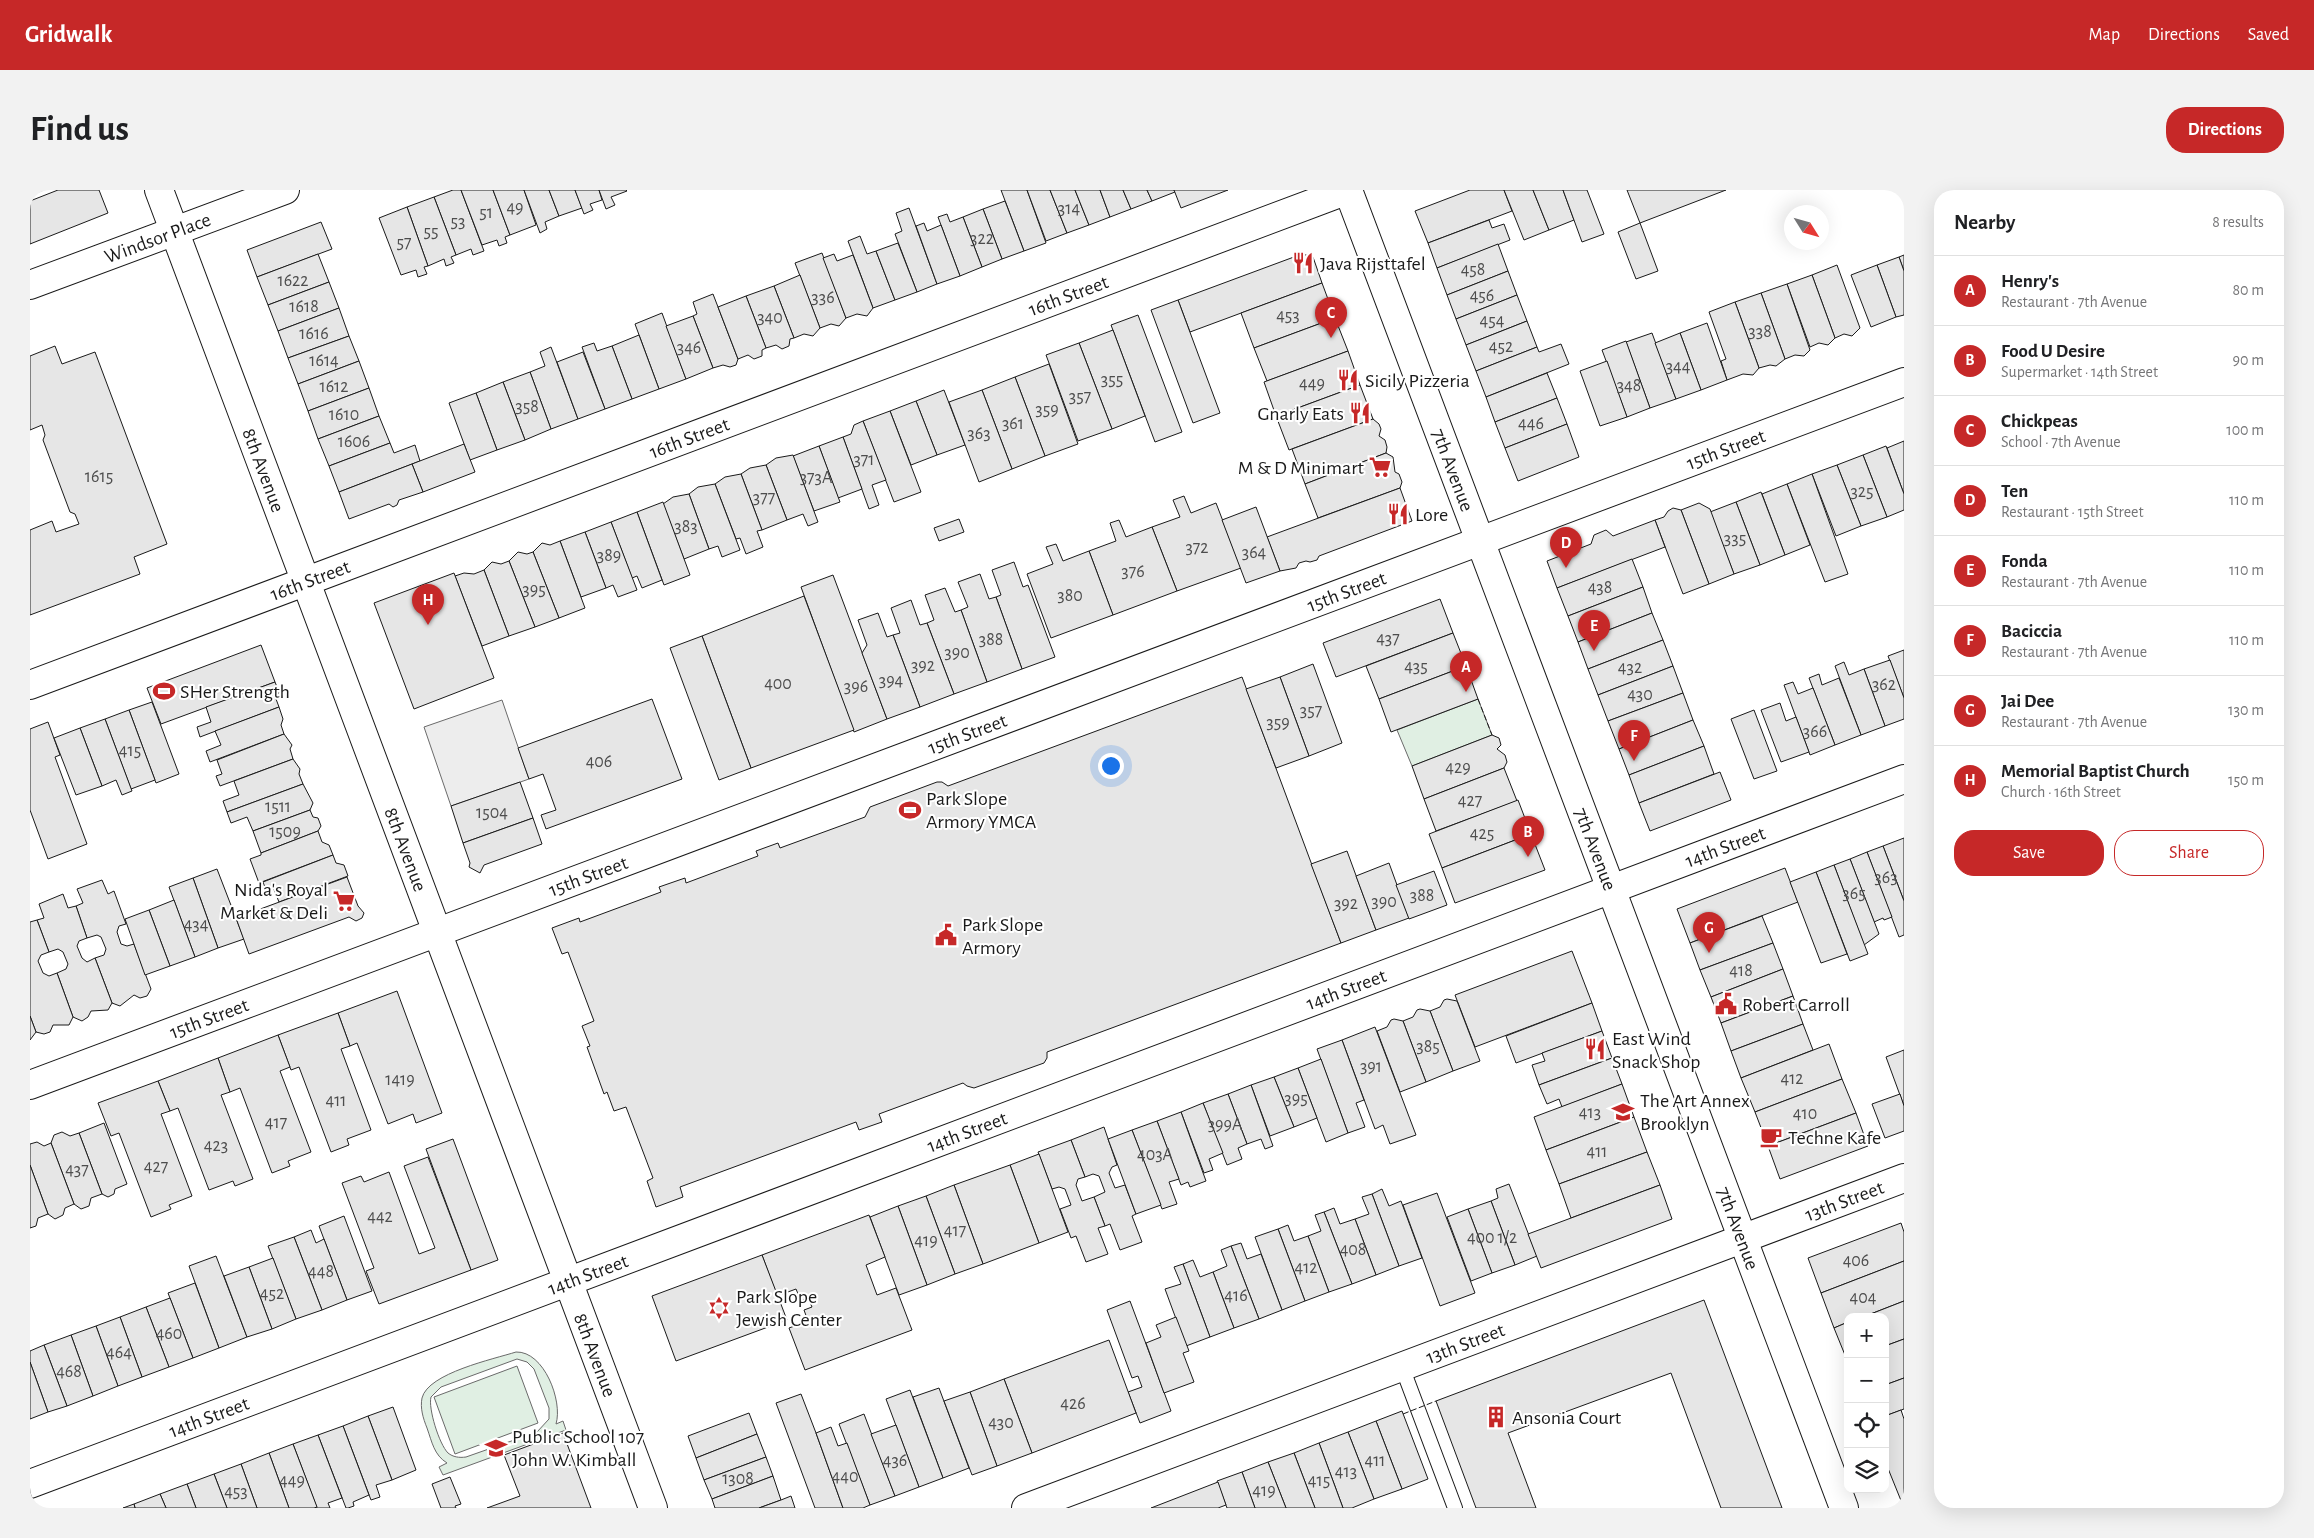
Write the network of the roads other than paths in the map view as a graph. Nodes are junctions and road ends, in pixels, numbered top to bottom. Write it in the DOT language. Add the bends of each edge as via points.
graph roads {
  1 [pos="159,190"];
  2 [pos="285,190"];
  3 [pos="1348,190"];
  4 [pos="174,232"];
  5 [pos="30,286"];
  6 [pos="1904,382"];
  7 [pos="1480,540"];
  8 [pos="305,582"];
  9 [pos="30,685"];
  10 [pos="1904,779"];
  11 [pos="1611,889"];
  12 [pos="436,931"];
  13 [pos="30,1085"];
  14 [pos="1904,1178"];
  15 [pos="1742,1239"];
  16 [pos="568,1281"];
  17 [pos="1402,1367"];
  18 [pos="30,1484"];
  19 [pos="653,1508"];
  20 [pos="1026,1508"];
  21 [pos="1455,1508"];
  22 [pos="1844,1508"];
  1 -- 4 [label="street, 8th Avenue"];
  2 -- 4 [label="street, Windsor Place"];
  3 -- 7 [label="street, 7th Avenue"];
  3 -- 8 [label="street, 16th Street"];
  4 -- 5 [label="street, Windsor Place"];
  4 -- 8 [label="street, 8th Avenue"];
  6 -- 7 [label="street, 15th Street"];
  7 -- 11 [label="street, 7th Avenue"];
  7 -- 12 [label="street, 15th Street"];
  8 -- 9 [label="street, 16th Street"];
  8 -- 12 [label="street, 8th Avenue"];
  10 -- 11 [label="street, 14th Street"];
  11 -- 15 [label="street, 7th Avenue"];
  11 -- 16 [label="street, 14th Street"];
  12 -- 13 [label="street, 15th Street"];
  12 -- 16 [label="street, 8th Avenue"];
  14 -- 15 [label="street, 13th Street"];
  15 -- 17 [label="street, 13th Street"];
  15 -- 22 [label="street, 7th Avenue"];
  16 -- 18 [label="street, 14th Street"];
  16 -- 19 [label="street, 8th Avenue"];
  17 -- 20 [label="street, 13th Street"];
  17 -- 21 [label="lane"];
}
